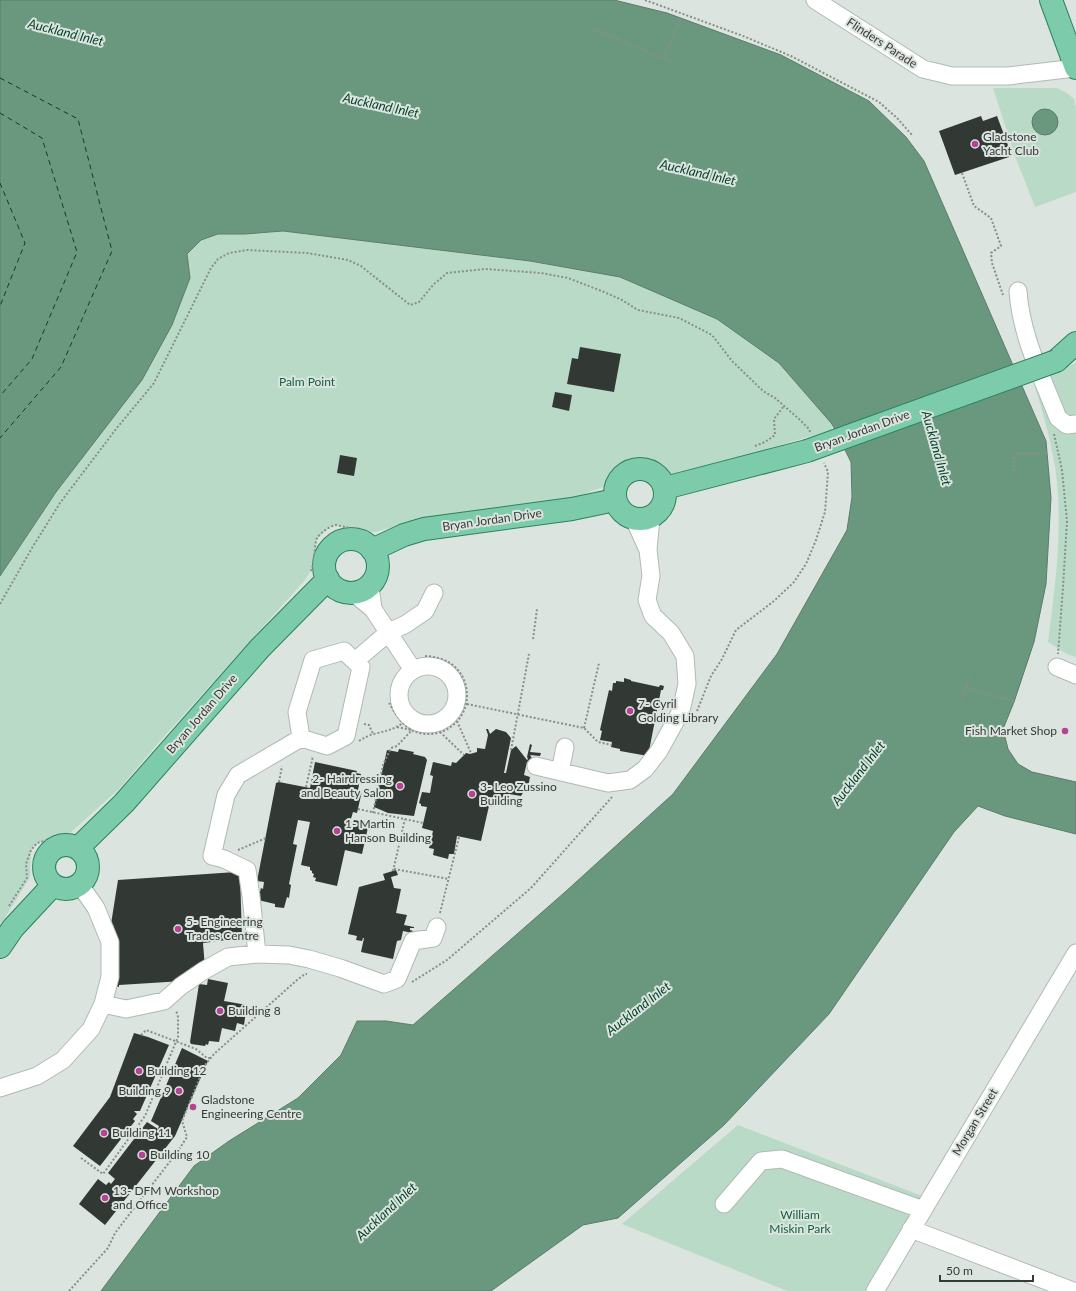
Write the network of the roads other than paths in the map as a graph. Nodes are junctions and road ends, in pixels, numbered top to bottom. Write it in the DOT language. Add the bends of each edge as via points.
graph roads {
  1 [pos="815,0"];
  2 [pos="1051,0"];
  3 [pos="1076,68"];
  4 [pos="1011,294"];
  5 [pos="1076,343"];
  6 [pos="1076,349"];
  7 [pos="1056,361"];
  8 [pos="1076,424"];
  9 [pos="665,488"];
  10 [pos="615,500"];
  11 [pos="642,518"];
  12 [pos="372,550"];
  13 [pos="328,579"];
  14 [pos="361,589"];
  15 [pos="434,593"];
  16 [pos="389,632"];
  17 [pos="354,661"];
  18 [pos="1057,667"];
  19 [pos="413,670"];
  20 [pos="1076,675"];
  21 [pos="301,738"];
  22 [pos="565,747"];
  23 [pos="536,766"];
  24 [pos="560,772"];
  25 [pos="78,848"];
  26 [pos="53,885"];
  27 [pos="80,885"];
  28 [pos="437,926"];
  29 [pos="7,927"];
  30 [pos="0,947"];
  31 [pos="1076,953"];
  32 [pos="257,954"];
  33 [pos="103,1004"];
  34 [pos="0,1088"];
  35 [pos="724,1204"];
  36 [pos="923,1210"];
  37 [pos="911,1229"];
  38 [pos="874,1291"];
  39 [pos="1073,1291"];
  1 -- 3 [label="street, Flinders Parade" via="923,69 952,76 1008,76"];
  2 -- 3 [label="main road"];
  4 -- 8 [label="street" via="1019,308 1026,338 1058,418 1067,425"];
  5 -- 7 [label="main road, Bryan Jordan Drive"];
  6 -- 7 [label="main road, Bryan Jordan Drive"];
  7 -- 9 [label="main road, Bryan Jordan Drive, bridge" via="813,448"];
  9 -- 10 [label="main road" via="655,473 638,469 622,476 615,492"];
  9 -- 11 [label="main road" via="666,496 658,512"];
  10 -- 11 [label="main road" via="625,515"];
  10 -- 12 [label="main road, Bryan Jordan Drive" via="572,509 424,529"];
  11 -- 24 [label="street" via="651,576 647,600 653,616 672,633 685,656 687,684 681,711 659,751 645,769 630,780 608,783"];
  12 -- 13 [label="main road" via="354,539 334,544 324,564"];
  12 -- 14 [label="main road" via="376,558 375,577"];
  13 -- 14 [label="main road" via="342,591"];
  13 -- 25 [label="main road, Bryan Jordan Drive" via="260,648 124,803"];
  14 -- 16 [label="street"];
  15 -- 16 [label="street" via="425,611"];
  16 -- 17 [label="street"];
  16 -- 19 [label="street"];
  17 -- 21 [label="street" via="344,651 313,660 298,712"];
  17 -- 21 [label="street" via="362,667 346,736 328,746"];
  18 -- 20 [label="street"];
  21 -- 32 [label="street" via="238,775 226,795 212,856 228,860 247,870"];
  22 -- 24 [label="street"];
  23 -- 24 [label="street"];
  25 -- 26 [label="main road" via="64,845 57,847 46,857 45,873"];
  25 -- 27 [label="main road" via="88,862 88,870"];
  26 -- 27 [label="main road" via="66,889"];
  26 -- 29 [label="main road"];
  27 -- 33 [label="street" via="96,908 110,942 110,977"];
  28 -- 32 [label="street" via="433,938 413,941 397,979 384,984 309,959 290,955"];
  29 -- 30 [label="main road"];
  31 -- 36 [label="street, Morgan Street"];
  32 -- 33 [label="street" via="228,957 203,971 164,1001 126,1009"];
  33 -- 34 [label="street" via="91,1029 63,1060 37,1076"];
  35 -- 36 [label="street" via="761,1161 782,1159"];
  36 -- 37 [label="street, Morgan Street"];
  37 -- 38 [label="street, Morgan Street"];
  37 -- 39 [label="street"];
}
